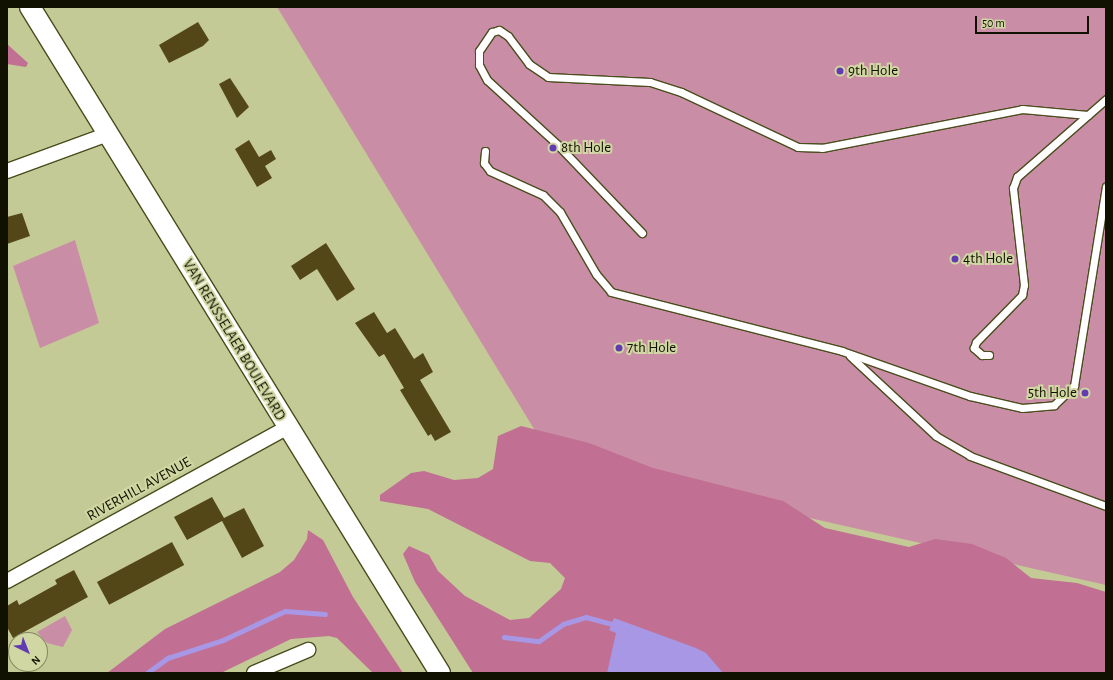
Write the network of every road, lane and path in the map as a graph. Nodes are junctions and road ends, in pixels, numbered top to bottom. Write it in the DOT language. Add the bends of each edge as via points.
graph roads {
  1 [pos="30,7"];
  2 [pos="1106,99"];
  3 [pos="1088,115"];
  4 [pos="108,134"];
  5 [pos="485,151"];
  6 [pos="7,171"];
  7 [pos="1106,187"];
  8 [pos="1105,199"];
  9 [pos="642,233"];
  10 [pos="848,354"];
  11 [pos="989,355"];
  12 [pos="288,427"];
  13 [pos="1106,506"];
  14 [pos="7,581"];
  15 [pos="308,650"];
  16 [pos="254,673"];
  17 [pos="440,673"];
  1 -- 4 [label="main road, VAN RENSSELAER BOULEVARD"];
  2 -- 3 [label="lane"];
  3 -- 9 [label="lane" via="1022,109 822,148 798,146 681,92 650,82 548,77 529,64 508,36 499,30 492,32 480,51 479,65 487,80 558,145"];
  3 -- 11 [label="lane" via="1017,177 1013,188 1024,285 1022,295 976,342 974,348 982,355"];
  4 -- 6 [label="street"];
  4 -- 12 [label="main road, VAN RENSSELAER BOULEVARD"];
  5 -- 10 [label="lane" via="484,163 490,171 543,195 560,212 596,274 611,292"];
  7 -- 8 [label="lane"];
  8 -- 10 [label="lane" via="1079,370 1074,386 1054,405 1022,408 970,396"];
  10 -- 13 [label="lane" via="936,436 970,456"];
  12 -- 14 [label="street, RIVERHILL AVENUE"];
  12 -- 17 [label="main road, VAN RENSSELAER BOULEVARD"];
  15 -- 16 [label="street"];
}
